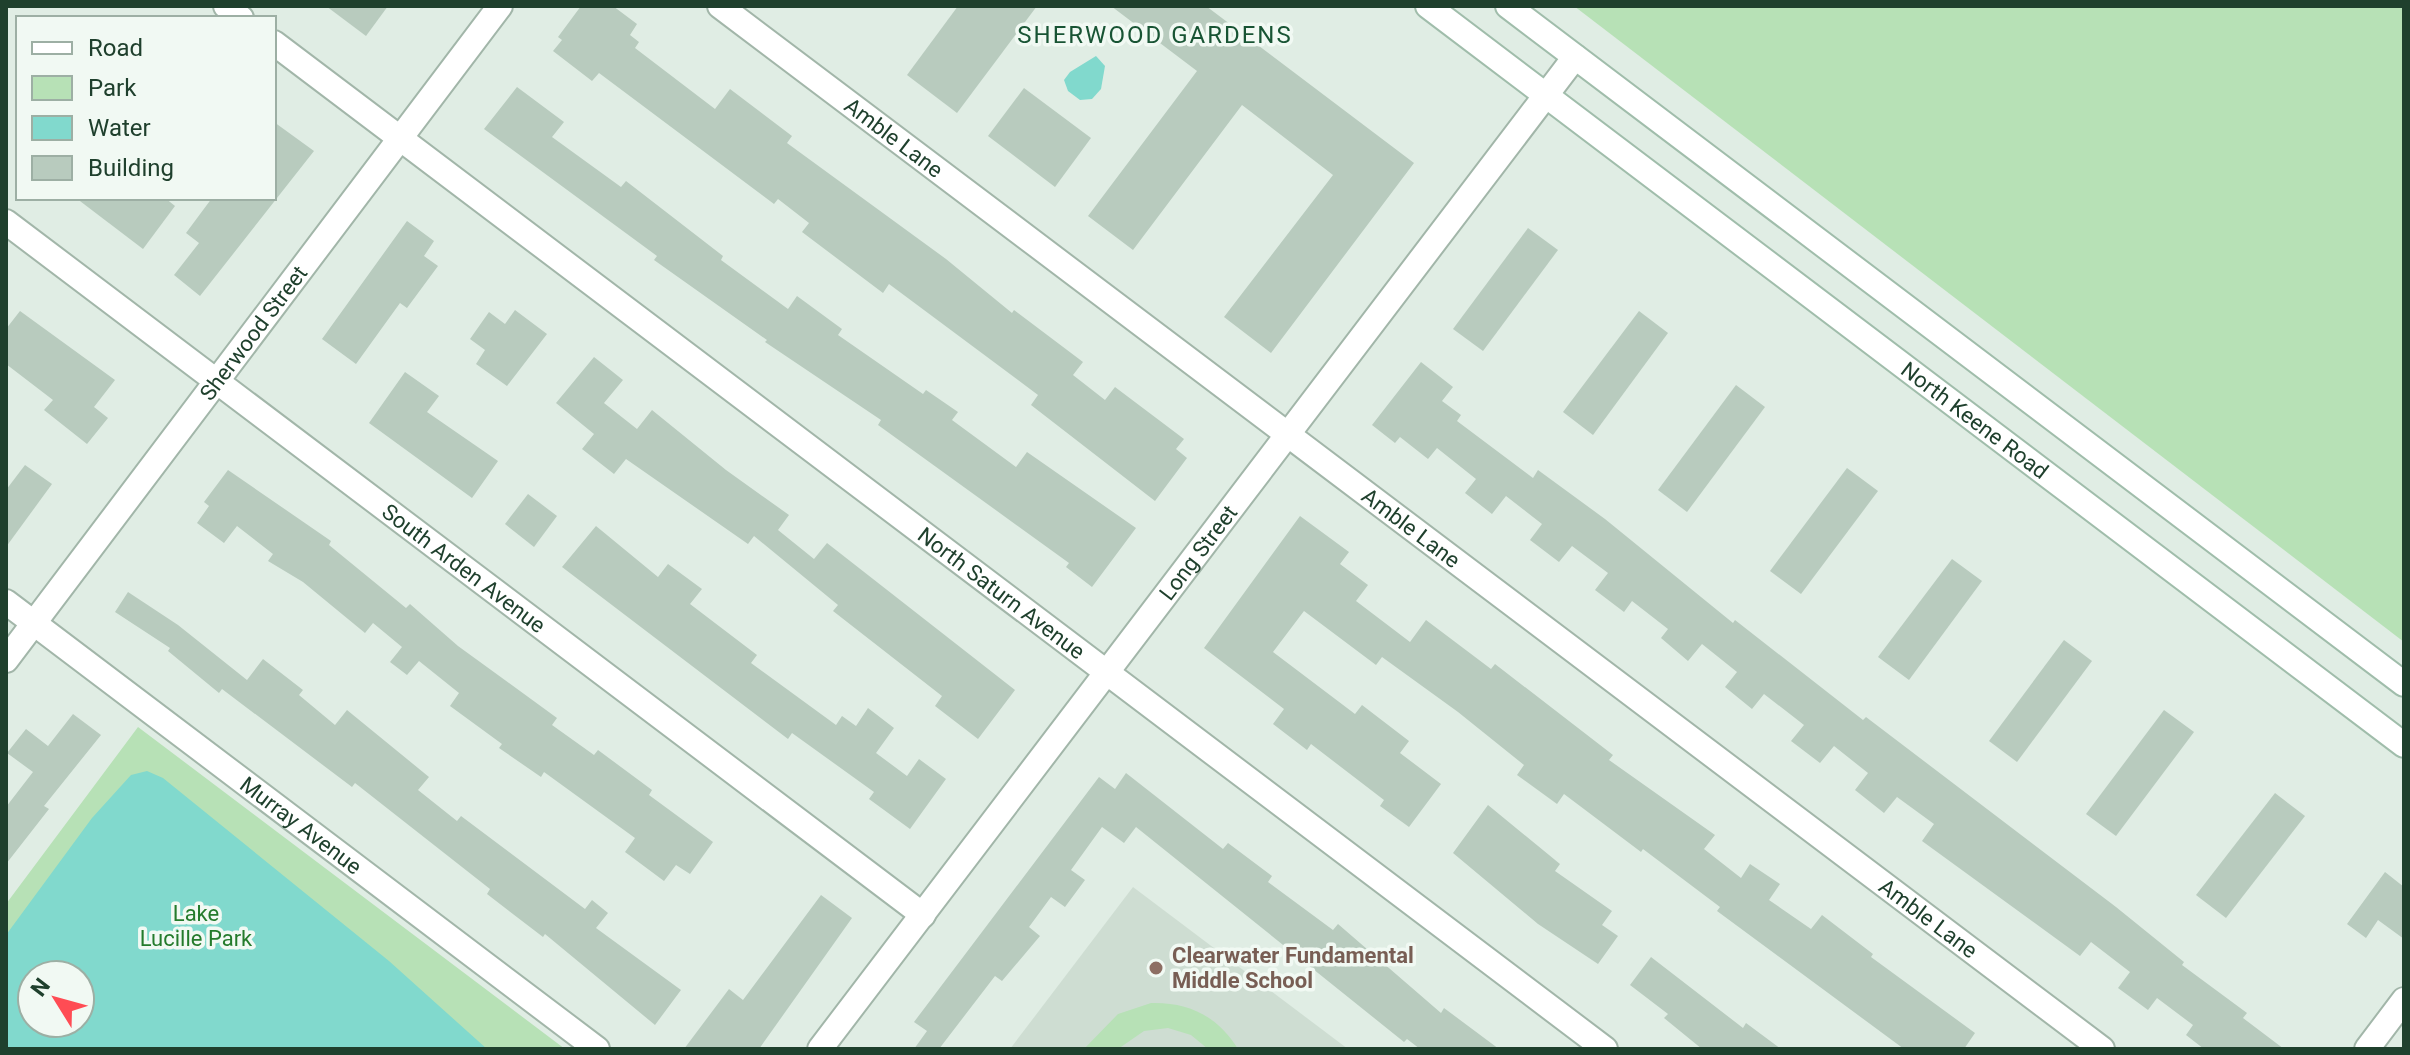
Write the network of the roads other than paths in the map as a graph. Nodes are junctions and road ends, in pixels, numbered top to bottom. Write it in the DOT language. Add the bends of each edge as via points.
graph roads {
  1 [pos="500,6"];
  2 [pos="720,6"];
  3 [pos="1428,6"];
  4 [pos="1508,6"];
  5 [pos="276,45"];
  6 [pos="1575,57"];
  7 [pos="1546,95"];
  8 [pos="398,139"];
  9 [pos="6,222"];
  10 [pos="216,382"];
  11 [pos="1288,436"];
  12 [pos="6,602"];
  13 [pos="35,623"];
  14 [pos="6,660"];
  15 [pos="1107,673"];
  16 [pos="2404,684"];
  17 [pos="2404,745"];
  18 [pos="923,915"];
  19 [pos="2404,1000"];
  20 [pos="597,1049"];
  21 [pos="820,1049"];
  22 [pos="1605,1049"];
  23 [pos="2102,1049"];
  24 [pos="2367,1049"];
  1 -- 8 [label="street, Sherwood Street"];
  2 -- 11 [label="street, Amble Lane"];
  3 -- 7 [label="street, North Keene Road"];
  4 -- 6 [label="street"];
  5 -- 8 [label="street, North Saturn Avenue"];
  6 -- 7 [label="street, Long Street"];
  6 -- 16 [label="street"];
  7 -- 11 [label="street, Long Street"];
  7 -- 17 [label="street, North Keene Road"];
  8 -- 10 [label="street, Sherwood Street"];
  8 -- 15 [label="street, North Saturn Avenue"];
  9 -- 10 [label="street, South Arden Avenue"];
  10 -- 13 [label="street, Sherwood Street"];
  10 -- 18 [label="street, South Arden Avenue"];
  11 -- 15 [label="street, Long Street"];
  11 -- 23 [label="street, Amble Lane"];
  12 -- 13 [label="street, Murray Avenue"];
  13 -- 14 [label="street, Sherwood Street"];
  13 -- 20 [label="street, Murray Avenue"];
  15 -- 18 [label="street, Long Street"];
  15 -- 22 [label="street, North Saturn Avenue"];
  18 -- 21 [label="street, Long Street"];
  19 -- 24 [label="street"];
}
